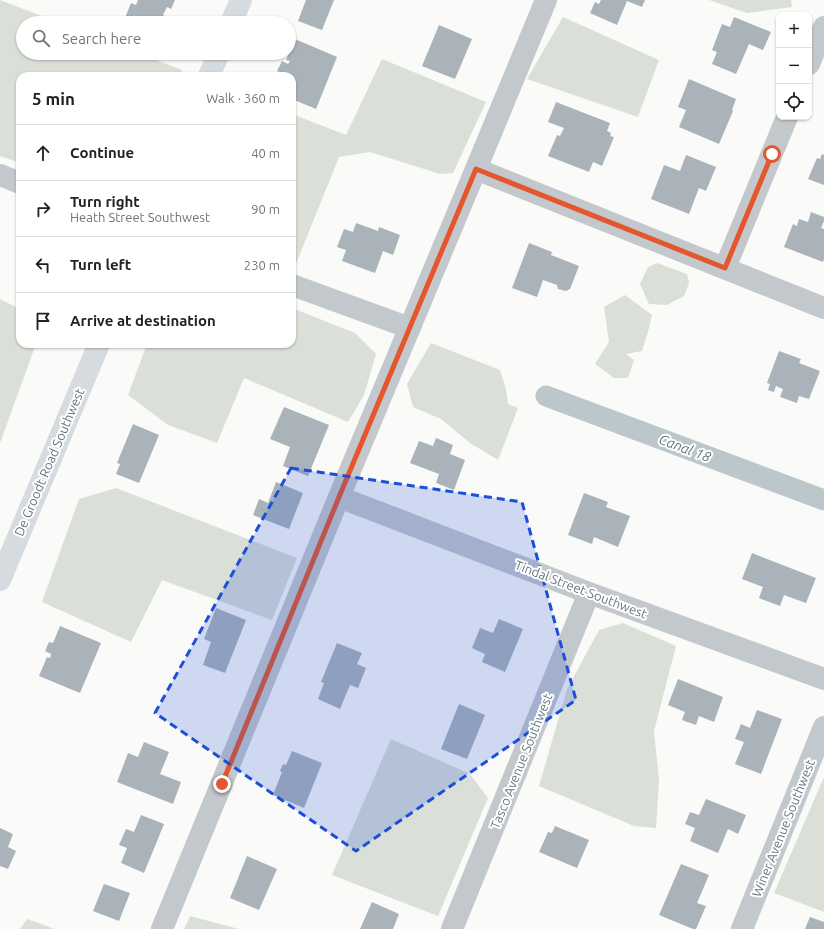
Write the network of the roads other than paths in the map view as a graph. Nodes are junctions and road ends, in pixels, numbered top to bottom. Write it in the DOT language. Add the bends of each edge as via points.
graph roads {
  1 [pos="241,0"];
  2 [pos="546,0"];
  3 [pos="234,16"];
  4 [pos="824,27"];
  5 [pos="812,57"];
  6 [pos="216,60"];
  7 [pos="211,72"];
  8 [pos="786,120"];
  9 [pos="476,169"];
  10 [pos="0,175"];
  11 [pos="16,181"];
  12 [pos="725,268"];
  13 [pos="296,286"];
  14 [pos="824,308"];
  15 [pos="410,328"];
  16 [pos="97,348"];
  17 [pos="339,497"];
  18 [pos="0,580"];
  19 [pos="589,593"];
  20 [pos="824,679"];
  21 [pos="824,726"];
  22 [pos="162,929"];
  23 [pos="452,929"];
  24 [pos="742,929"];
  1 -- 3 [label="street"];
  2 -- 9 [label="street"];
  4 -- 5 [label="street"];
  6 -- 7 [label="street"];
  8 -- 12 [label="street"];
  9 -- 12 [label="street"];
  9 -- 15 [label="street"];
  10 -- 11 [label="street"];
  12 -- 14 [label="street"];
  13 -- 15 [label="street"];
  15 -- 17 [label="street"];
  16 -- 18 [label="street, De Groodt Road Southwest"];
  17 -- 19 [label="street, Tindal Street Southwest"];
  17 -- 22 [label="street"];
  19 -- 20 [label="street, Tindal Street Southwest"];
  19 -- 23 [label="street, Tasco Avenue Southwest"];
  21 -- 24 [label="street, Winer Avenue Southwest"];
}
